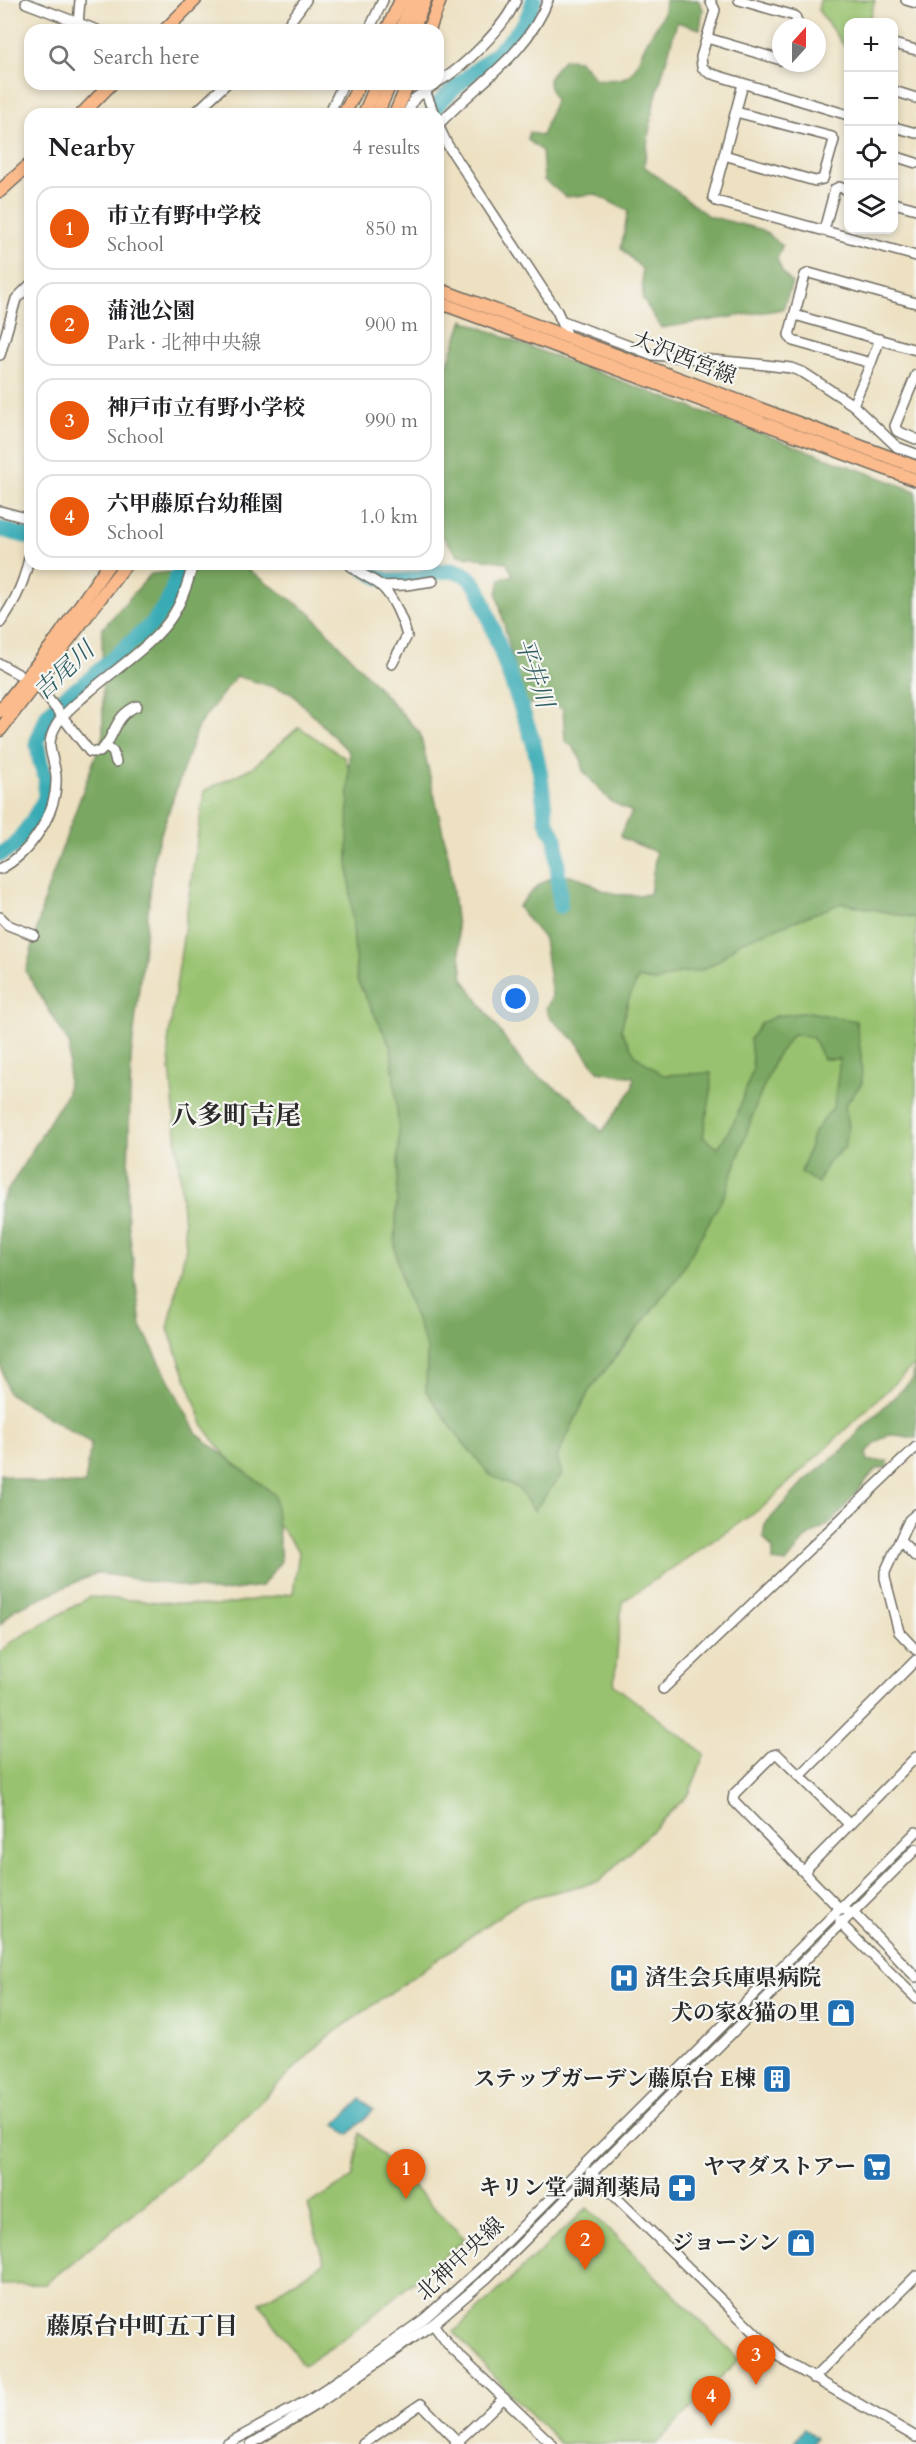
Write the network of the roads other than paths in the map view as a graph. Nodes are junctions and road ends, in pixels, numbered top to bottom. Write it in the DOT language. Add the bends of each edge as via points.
graph roads {
  1 [pos="80,0"];
  2 [pos="195,0"];
  3 [pos="306,0"];
  4 [pos="383,0"];
  5 [pos="401,0"];
  6 [pos="413,0"];
  7 [pos="425,0"];
  8 [pos="440,0"];
  9 [pos="516,0"];
  10 [pos="548,0"];
  11 [pos="710,0"];
  12 [pos="739,0"];
  13 [pos="906,0"];
  14 [pos="26,3"];
  15 [pos="916,3"];
  16 [pos="796,18"];
  17 [pos="78,24"];
  18 [pos="171,24"];
  19 [pos="289,24"];
  20 [pos="372,24"];
  21 [pos="390,24"];
  22 [pos="403,24"];
  23 [pos="415,24"];
  24 [pos="431,24"];
  25 [pos="707,38"];
  26 [pos="898,45"];
  27 [pos="916,50"];
  28 [pos="772,57"];
  29 [pos="444,77"];
  30 [pos="743,84"];
  31 [pos="105,90"];
  32 [pos="220,90"];
  33 [pos="340,90"];
  34 [pos="357,90"];
  35 [pos="374,90"];
  36 [pos="387,90"];
  37 [pos="405,90"];
  38 [pos="424,90"];
  39 [pos="898,93"];
  40 [pos="916,98"];
  41 [pos="88,108"];
  42 [pos="200,108"];
  43 [pos="332,108"];
  44 [pos="347,108"];
  45 [pos="367,108"];
  46 [pos="380,108"];
  47 [pos="398,108"];
  48 [pos="410,108"];
  49 [pos="432,108"];
  50 [pos="736,112"];
  51 [pos="844,114"];
  52 [pos="444,119"];
  53 [pos="898,128"];
  54 [pos="916,133"];
  55 [pos="444,138"];
  56 [pos="724,155"];
  57 [pos="898,157"];
  58 [pos="916,163"];
  59 [pos="24,169"];
  60 [pos="844,189"];
  61 [pos="0,191"];
  62 [pos="898,204"];
  63 [pos="916,209"];
  64 [pos="824,230"];
  65 [pos="916,256"];
  66 [pos="24,291"];
  67 [pos="444,297"];
  68 [pos="444,298"];
  69 [pos="916,303"];
  70 [pos="795,315"];
  71 [pos="563,321"];
  72 [pos="569,338"];
  73 [pos="880,339"];
  74 [pos="916,350"];
  75 [pos="0,355"];
  76 [pos="871,363"];
  77 [pos="916,375"];
  78 [pos="853,405"];
  79 [pos="916,439"];
  80 [pos="916,454"];
  81 [pos="916,467"];
  82 [pos="916,480"];
  83 [pos="0,511"];
  84 [pos="24,517"];
  85 [pos="27,570"];
  86 [pos="105,570"];
  87 [pos="121,570"];
  88 [pos="191,570"];
  89 [pos="354,570"];
  90 [pos="433,581"];
  91 [pos="381,586"];
  92 [pos="0,623"];
  93 [pos="0,664"];
  94 [pos="392,664"];
  95 [pos="18,674"];
  96 [pos="42,691"];
  97 [pos="136,706"];
  98 [pos="0,711"];
  99 [pos="61,714"];
  100 [pos="0,730"];
  101 [pos="106,746"];
  102 [pos="116,762"];
  103 [pos="0,869"];
  104 [pos="0,917"];
  105 [pos="34,935"];
  106 [pos="916,1447"];
  107 [pos="916,1514"];
  108 [pos="900,1541"];
  109 [pos="916,1557"];
  110 [pos="916,1650"];
  111 [pos="916,1660"];
  112 [pos="663,1689"];
  113 [pos="916,1757"];
  114 [pos="800,1776"];
  115 [pos="849,1824"];
  116 [pos="916,1832"];
  117 [pos="916,1849"];
  118 [pos="804,1871"];
  119 [pos="839,1908"];
  120 [pos="853,1912"];
  121 [pos="840,1923"];
  122 [pos="916,1977"];
  123 [pos="916,1998"];
  124 [pos="584,2166"];
  125 [pos="592,2175"];
  126 [pos="916,2276"];
  127 [pos="433,2324"];
  128 [pos="813,2379"];
  129 [pos="504,2398"];
  130 [pos="916,2437"];
  131 [pos="458,2443"];
  132 [pos="227,2444"];
  133 [pos="251,2444"];
  134 [pos="363,2444"];
  135 [pos="552,2444"];
  1 -- 17 [label="street"];
  2 -- 18 [label="main road"];
  3 -- 19 [label="street"];
  4 -- 20 [label="street"];
  5 -- 21 [label="main road"];
  6 -- 22 [label="main road"];
  7 -- 23 [label="main road"];
  8 -- 24 [label="main road"];
  9 -- 29 [label="street" via="497,30"];
  10 -- 52 [label="street" via="517,51"];
  11 -- 25 [label="street" via="715,10"];
  12 -- 16 [label="street"];
  13 -- 15 [label="street"];
  14 -- 17 [label="street"];
  25 -- 28 [label="street"];
  25 -- 30 [label="street" via="702,67"];
  26 -- 27 [label="street"];
  30 -- 50 [label="street"];
  30 -- 51 [label="street"];
  31 -- 41 [label="main road"];
  32 -- 42 [label="street"];
  33 -- 43 [label="street"];
  34 -- 44 [label="main road"];
  35 -- 45 [label="main road"];
  36 -- 46 [label="main road"];
  37 -- 47 [label="main road"];
  38 -- 48 [label="street"];
  38 -- 49 [label="street"];
  39 -- 40 [label="street"];
  50 -- 56 [label="street"];
  50 -- 56 [label="street" via="834,141 823,179 816,181"];
  53 -- 54 [label="street"];
  55 -- 71 [label="street"];
  56 -- 64 [label="street" via="713,196 716,201"];
  57 -- 58 [label="street"];
  59 -- 61 [label="main road"];
  60 -- 64 [label="street" via="835,189"];
  62 -- 63 [label="street"];
  64 -- 65 [label="street"];
  66 -- 75 [label="street" via="16,299"];
  67 -- 72 [label="main road, 大沢西宮線"];
  68 -- 82 [label="main road, 大沢西宮線"];
  69 -- 70 [label="street" via="809,273 805,275"];
  70 -- 73 [label="street"];
  70 -- 76 [label="street" via="789,335 793,341"];
  71 -- 72 [label="street"];
  71 -- 78 [label="street" via="653,355 791,368"];
  72 -- 81 [label="main road, 大沢西宮線"];
  73 -- 74 [label="street"];
  73 -- 76 [label="street"];
  76 -- 78 [label="street"];
  77 -- 79 [label="street" via="895,426 897,431"];
  78 -- 80 [label="street" via="897,447"];
  83 -- 84 [label="street"];
  85 -- 92 [label="street" via="12,608"];
  86 -- 98 [label="main road"];
  87 -- 100 [label="main road"];
  88 -- 99 [label="street" via="172,617 139,651"];
  89 -- 91 [label="street"];
  90 -- 91 [label="street"];
  91 -- 94 [label="street" via="393,602 407,636"];
  93 -- 95 [label="street"];
  96 -- 99 [label="street"];
  97 -- 101 [label="street" via="116,722"];
  99 -- 101 [label="street" via="90,752 100,752"];
  99 -- 103 [label="street" via="51,735 50,754 56,774 52,805 26,850"];
  101 -- 102 [label="street"];
  104 -- 105 [label="street" via="18,930"];
  106 -- 112 [label="street"];
  107 -- 108 [label="street"];
  108 -- 109 [label="street"];
  108 -- 110 [label="street" via="885,1578 899,1632"];
  111 -- 114 [label="street"];
  113 -- 115 [label="street"];
  114 -- 115 [label="street"];
  114 -- 118 [label="street" via="773,1755 734,1794 734,1800"];
  115 -- 118 [label="street"];
  116 -- 119 [label="street, 北神中央線"];
  117 -- 120 [label="street, 北神中央線"];
  118 -- 119 [label="street"];
  119 -- 120 [label="street"];
  119 -- 121 [label="street"];
  119 -- 124 [label="street, 北神中央線"];
  120 -- 121 [label="street, 北神中央線"];
  120 -- 122 [label="street"];
  121 -- 123 [label="street"];
  121 -- 125 [label="street, 北神中央線"];
  124 -- 125 [label="street"];
  124 -- 132 [label="street, 北神中央線" via="424,2319 310,2399"];
  125 -- 127 [label="street, 北神中央線" via="487,2278"];
  125 -- 128 [label="street" via="760,2339"];
  126 -- 128 [label="street"];
  127 -- 129 [label="street" via="450,2347"];
  127 -- 133 [label="street, 北神中央線" via="319,2403"];
  128 -- 130 [label="street"];
  129 -- 131 [label="street"];
  129 -- 135 [label="street"];
  131 -- 134 [label="street" via="421,2404"];
}
